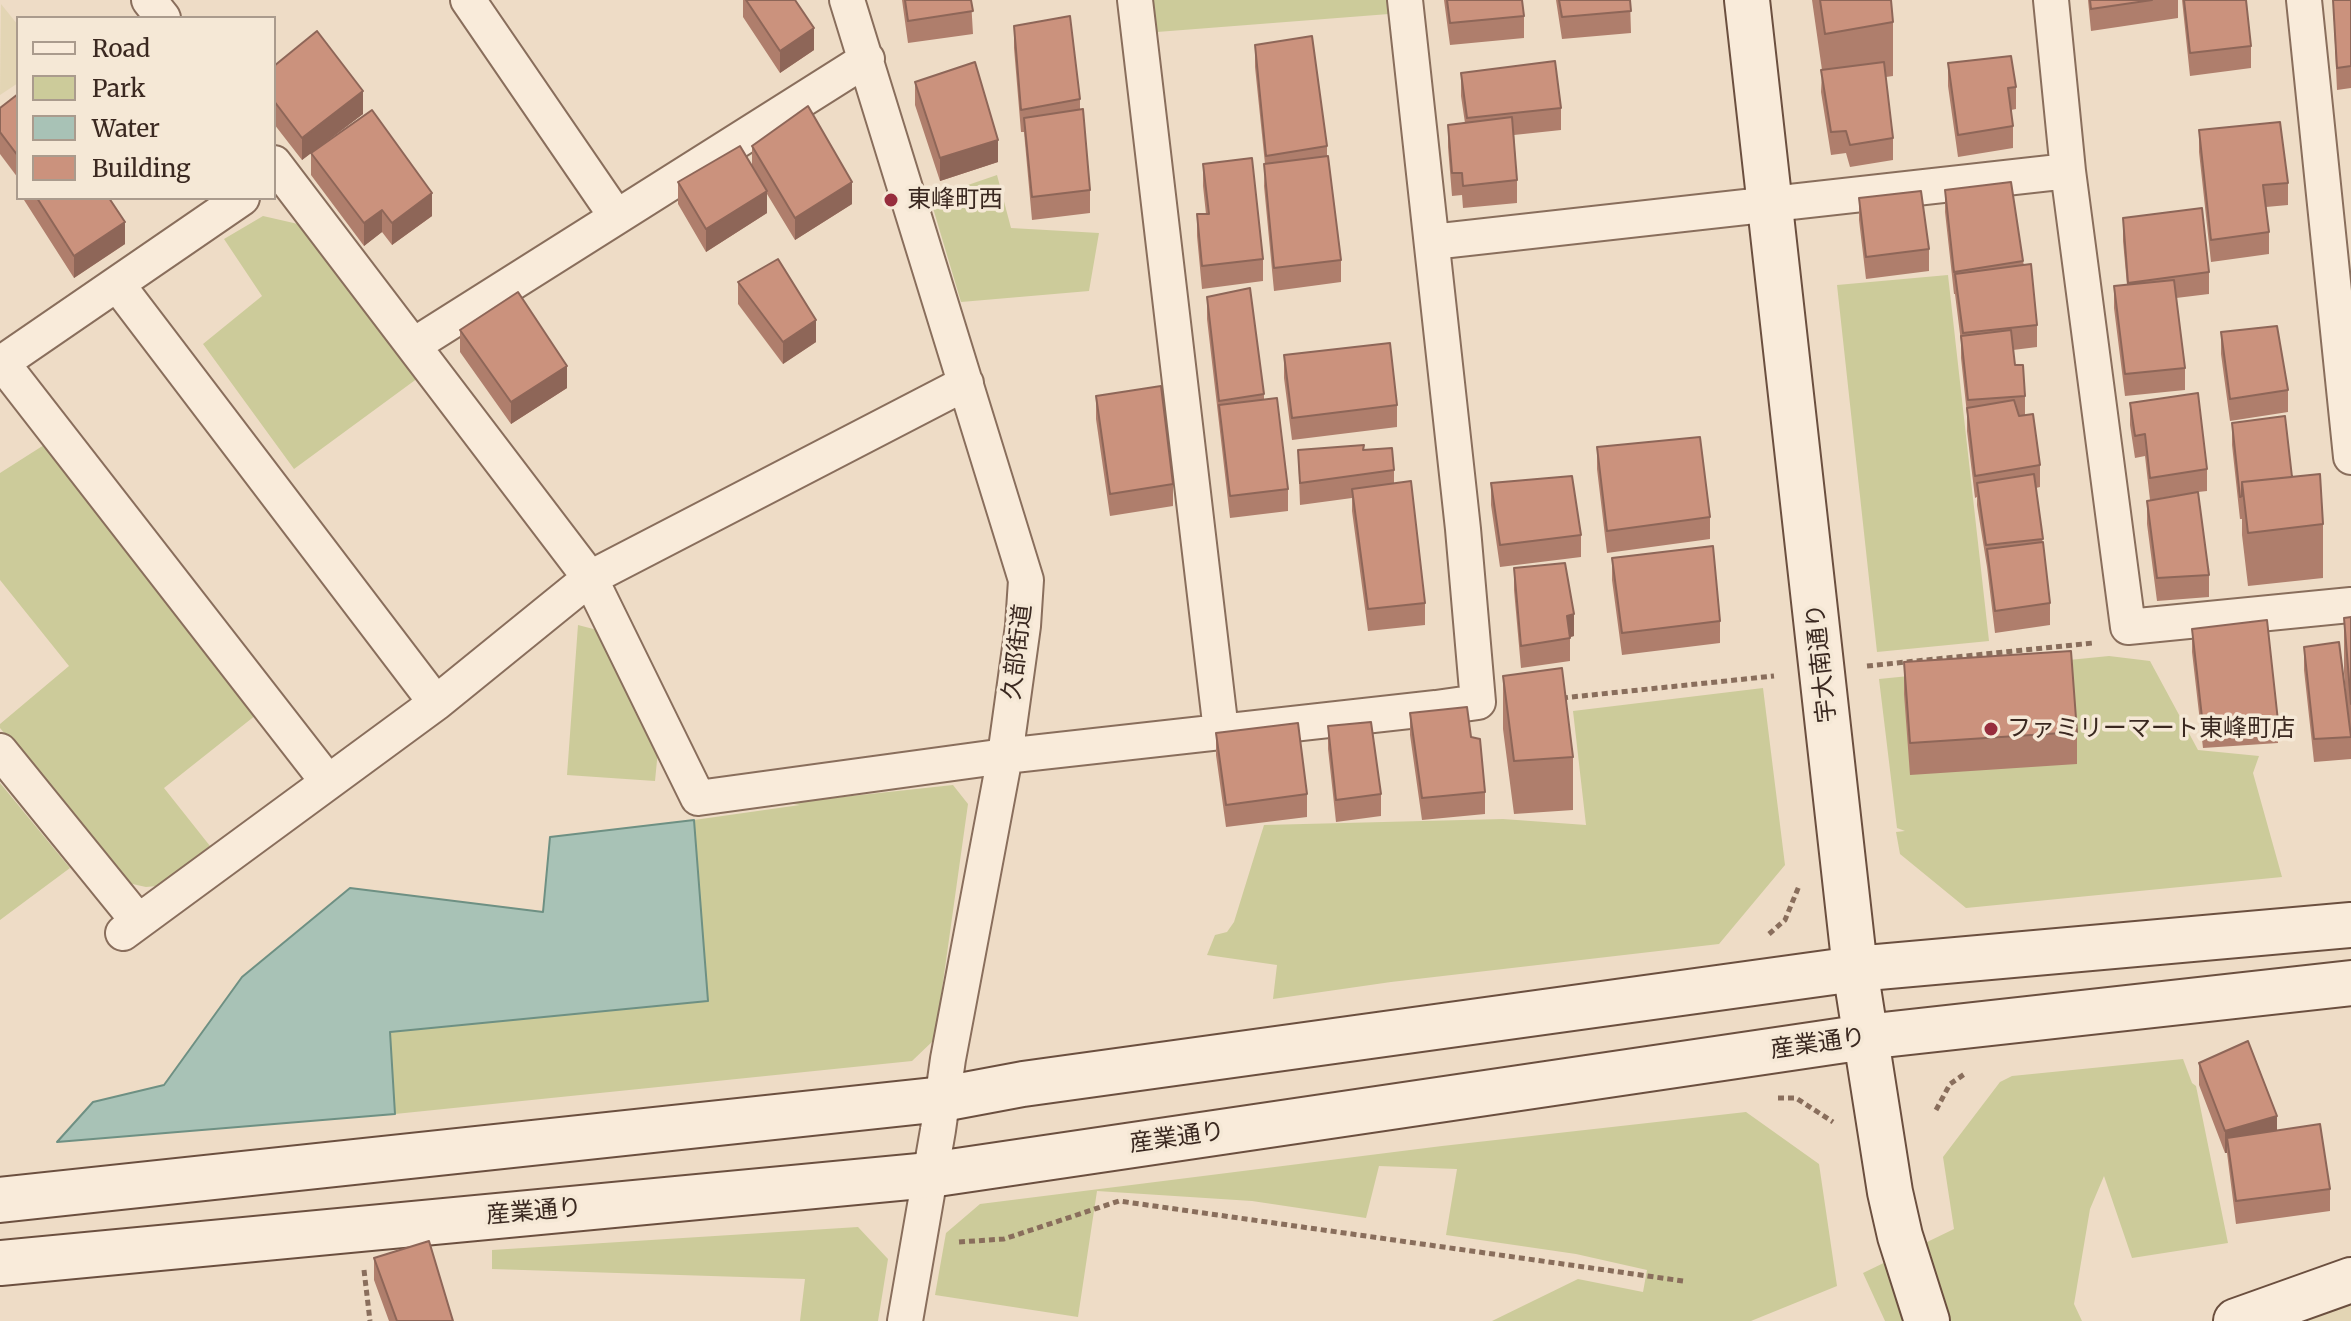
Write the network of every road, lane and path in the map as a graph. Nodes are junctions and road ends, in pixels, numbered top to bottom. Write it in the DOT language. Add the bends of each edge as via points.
graph roads {
  1 [pos="149,0"];
  2 [pos="468,0"];
  3 [pos="847,0"];
  4 [pos="1135,0"];
  5 [pos="1405,0"];
  6 [pos="1747,0"];
  7 [pos="2051,0"];
  8 [pos="2304,0"];
  9 [pos="161,16"];
  10 [pos="867,59"];
  11 [pos="276,170"];
  12 [pos="2068,171"];
  13 [pos="239,200"];
  14 [pos="1771,203"];
  15 [pos="616,216"];
  16 [pos="1432,242"];
  17 [pos="117,284"];
  18 [pos="414,345"];
  19 [pos="1,364"];
  20 [pos="966,383"];
  21 [pos="2351,457"];
  22 [pos="590,578"];
  23 [pos="2351,605"];
  24 [pos="2128,627"];
  25 [pos="1867,666"];
  26 [pos="1774,676"];
  27 [pos="1549,699"];
  28 [pos="436,703"];
  29 [pos="1221,731"];
  30 [pos="0,751"];
  31 [pos="1005,756"];
  32 [pos="328,782"];
  33 [pos="2351,925"];
  34 [pos="1855,969"];
  35 [pos="2351,983"];
  36 [pos="1865,1037"];
  37 [pos="943,1099"];
  38 [pos="930,1175"];
  39 [pos="0,1200"];
  40 [pos="918,1245"];
  41 [pos="0,1263"];
  42 [pos="364,1268"];
  43 [pos="2351,1280"];
  44 [pos="1683,1281"];
  45 [pos="370,1321"];
  46 [pos="905,1321"];
  47 [pos="1927,1321"];
  48 [pos="2236,1321"];
  1 -- 9 [label="street"];
  2 -- 15 [label="street"];
  3 -- 10 [label="street, 久部街道"];
  4 -- 29 [label="street"];
  5 -- 16 [label="street"];
  6 -- 14 [label="street, 宇大南通り"];
  7 -- 12 [label="street"];
  8 -- 21 [label="street"];
  10 -- 15 [label="street"];
  10 -- 20 [label="street, 久部街道"];
  11 -- 18 [label="street"];
  12 -- 14 [label="street"];
  12 -- 24 [label="street"];
  13 -- 17 [label="street"];
  14 -- 16 [label="street"];
  14 -- 34 [label="street, 宇大南通り"];
  15 -- 18 [label="street"];
  16 -- 29 [label="street" via="1478,702"];
  17 -- 19 [label="street"];
  17 -- 28 [label="street"];
  18 -- 22 [label="street"];
  19 -- 32 [label="street"];
  20 -- 22 [label="street"];
  20 -- 31 [label="street, 久部街道" via="1026,580"];
  22 -- 28 [label="street"];
  22 -- 31 [label="street" via="698,798"];
  23 -- 24 [label="street"];
  24 -- 25 [label="path" via="2107,642"];
  26 -- 27 [label="path"];
  28 -- 32 [label="street"];
  29 -- 31 [label="street"];
  30 -- 32 [label="street" via="131,927"];
  31 -- 37 [label="street, 久部街道"];
  33 -- 34 [label="street"];
  34 -- 36 [label="street, 宇大南通り"];
  34 -- 37 [label="street"];
  35 -- 36 [label="street, 産業通り"];
  36 -- 38 [label="street, 産業通り"];
  36 -- 47 [label="street, 宇大南通り" via="1890,1192"];
  37 -- 38 [label="street, 久部街道"];
  37 -- 39 [label="street"];
  38 -- 40 [label="street, 久部街道"];
  38 -- 41 [label="street, 産業通り"];
  40 -- 44 [label="path" via="1004,1239 1119,1201"];
  40 -- 46 [label="street, 久部街道"];
  42 -- 45 [label="path"];
  43 -- 48 [label="street"];
}
